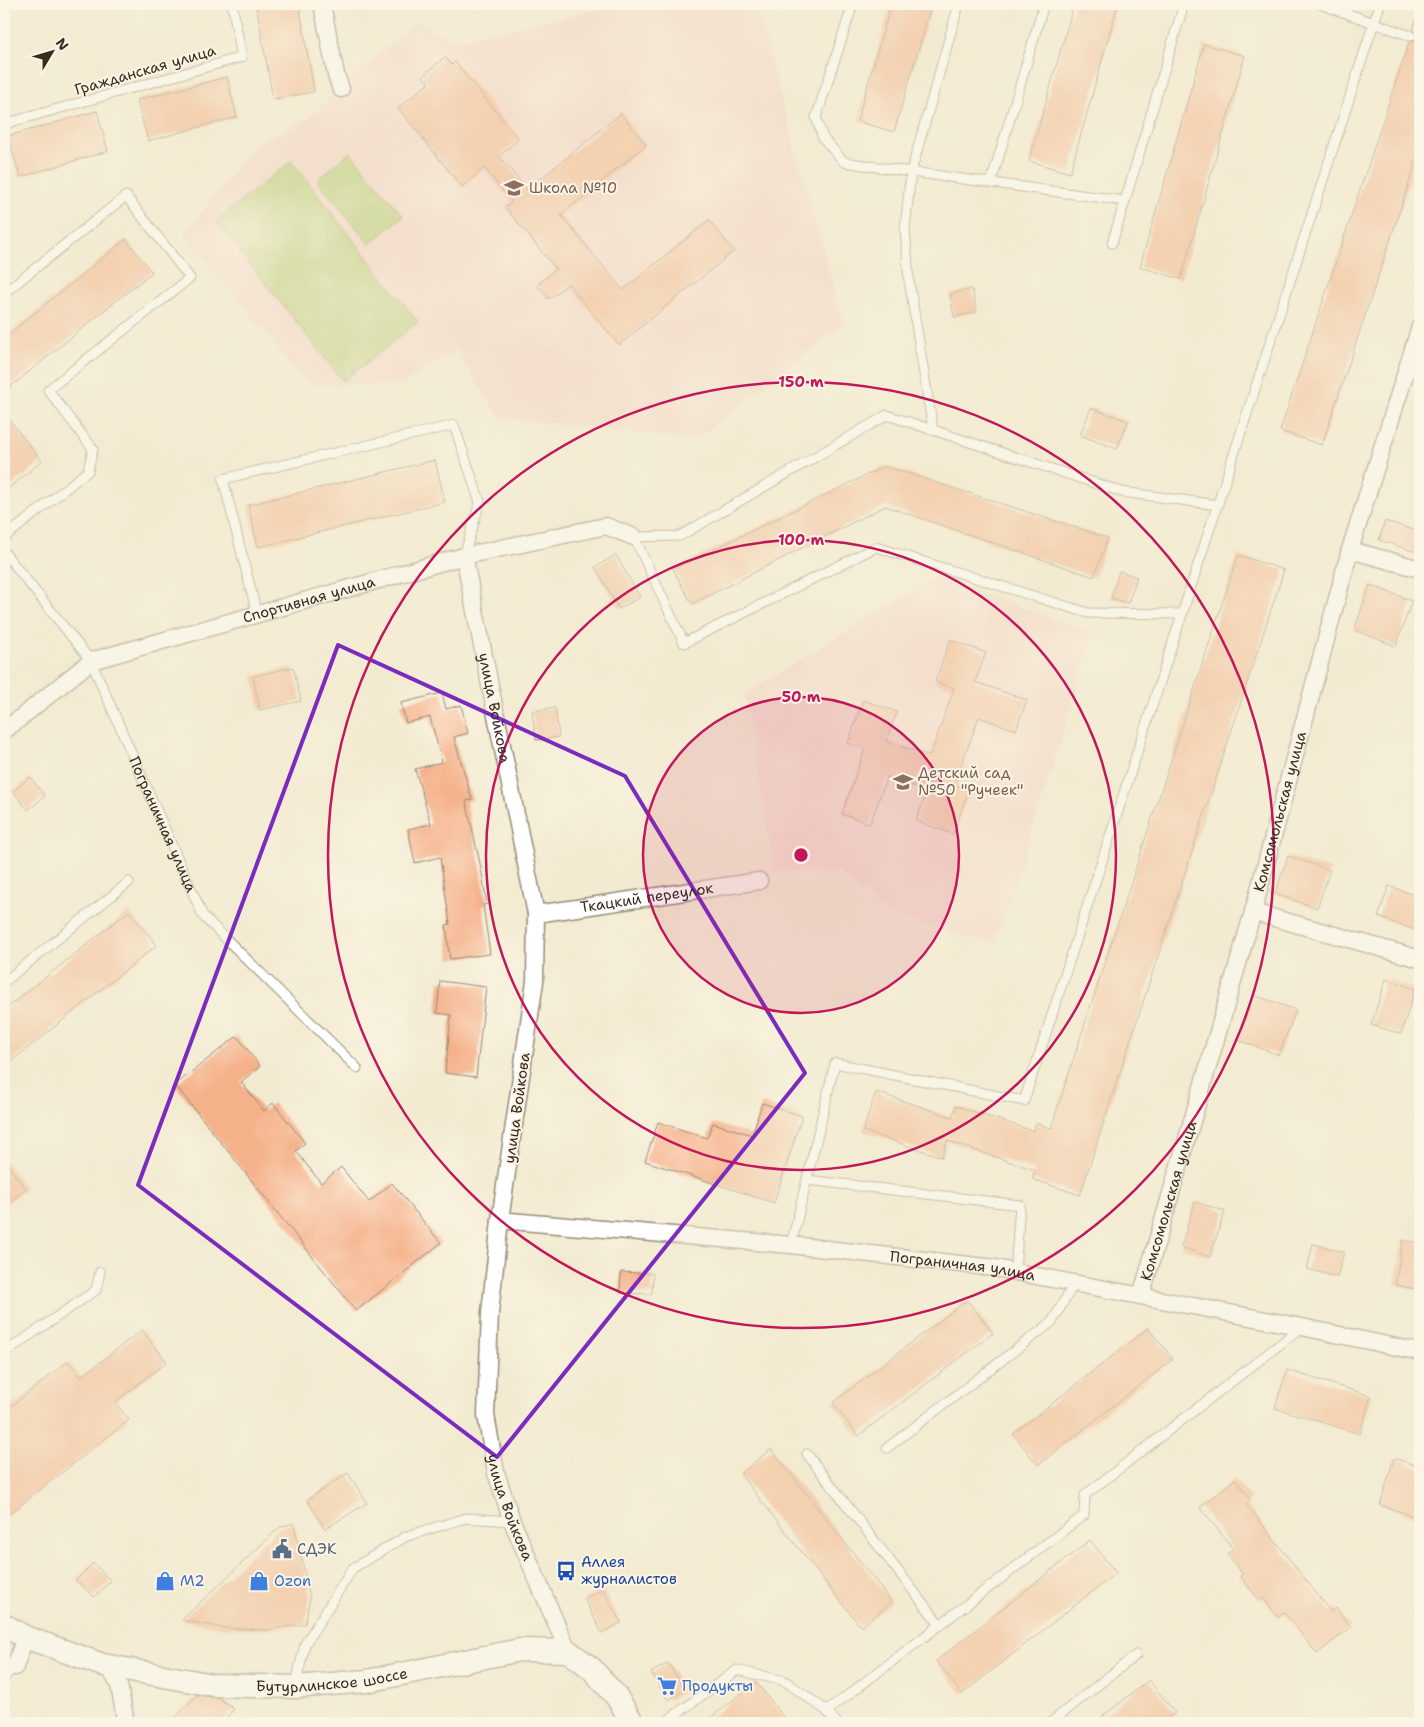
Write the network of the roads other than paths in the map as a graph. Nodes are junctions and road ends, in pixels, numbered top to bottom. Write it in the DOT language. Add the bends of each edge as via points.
graph roads {
  1 [pos="232,4"];
  2 [pos="322,4"];
  3 [pos="853,4"];
  4 [pos="958,4"];
  5 [pos="1044,4"];
  6 [pos="1184,4"];
  7 [pos="1320,4"];
  8 [pos="1380,4"];
  9 [pos="1374,24"];
  10 [pos="1411,36"];
  11 [pos="341,89"];
  12 [pos="4,124"];
  13 [pos="911,172"];
  14 [pos="991,183"];
  15 [pos="1125,201"];
  16 [pos="1112,243"];
  17 [pos="4,293"];
  18 [pos="1420,327"];
  19 [pos="933,430"];
  20 [pos="1218,505"];
  21 [pos="634,537"];
  22 [pos="4,538"];
  23 [pos="1350,550"];
  24 [pos="4,552"];
  25 [pos="464,556"];
  26 [pos="1420,569"];
  27 [pos="257,614"];
  28 [pos="1182,614"];
  29 [pos="91,662"];
  30 [pos="4,731"];
  31 [pos="759,881"];
  32 [pos="129,882"];
  33 [pos="1253,912"];
  34 [pos="536,914"];
  35 [pos="1420,959"];
  36 [pos="4,982"];
  37 [pos="357,1068"];
  38 [pos="807,1180"];
  39 [pos="500,1220"];
  40 [pos="791,1245"];
  41 [pos="100,1272"];
  42 [pos="1015,1272"];
  43 [pos="1074,1284"];
  44 [pos="1141,1296"];
  45 [pos="1302,1327"];
  46 [pos="1420,1352"];
  47 [pos="4,1353"];
  48 [pos="887,1448"];
  49 [pos="807,1454"];
  50 [pos="512,1521"];
  51 [pos="4,1625"];
  52 [pos="940,1625"];
  53 [pos="25,1637"];
  54 [pos="568,1652"];
  55 [pos="1136,1655"];
  56 [pos="108,1667"];
  57 [pos="9,1672"];
  58 [pos="295,1688"];
  59 [pos="827,1711"];
  60 [pos="126,1723"];
  61 [pos="633,1723"];
  62 [pos="664,1723"];
  63 [pos="837,1723"];
  64 [pos="1050,1723"];
  1 -- 12 [label="lane, Гражданская улица" via="242,57"];
  2 -- 11 [label="street"];
  3 -- 13 [label="lane" via="816,118 823,138 844,162"];
  4 -- 13 [label="lane"];
  5 -- 14 [label="lane"];
  6 -- 15 [label="lane"];
  7 -- 9 [label="lane"];
  8 -- 9 [label="lane"];
  9 -- 10 [label="lane"];
  9 -- 20 [label="lane"];
  13 -- 14 [label="lane"];
  13 -- 19 [label="lane" via="905,228 909,280"];
  14 -- 15 [label="lane"];
  15 -- 16 [label="lane"];
  17 -- 22 [label="lane" via="126,196 190,278 48,390 93,449 88,471"];
  18 -- 23 [label="street, Комсомольская улица"];
  19 -- 20 [label="lane" via="1122,492"];
  19 -- 21 [label="lane" via="887,414 680,536"];
  20 -- 28 [label="lane"];
  21 -- 25 [label="street, Спортивная улица" via="606,526"];
  21 -- 28 [label="lane" via="684,643 876,547 1088,613"];
  23 -- 26 [label="street"];
  23 -- 33 [label="street, Комсомольская улица"];
  24 -- 29 [label="lane, Пограничная улица"];
  25 -- 27 [label="street, Спортивная улица"];
  25 -- 27 [label="lane" via="480,502 454,425 223,479"];
  25 -- 34 [label="street, улица Войкова"];
  27 -- 29 [label="street, Спортивная улица"];
  28 -- 38 [label="lane" via="1024,1101 835,1063"];
  29 -- 30 [label="street, Спортивная улица"];
  29 -- 37 [label="lane, Пограничная улица" via="204,916"];
  31 -- 34 [label="street, Ткацкий переулок"];
  32 -- 36 [label="lane"];
  33 -- 35 [label="street"];
  33 -- 44 [label="street, Комсомольская улица"];
  34 -- 39 [label="street, улица Войкова" via="535,981"];
  38 -- 40 [label="lane"];
  38 -- 42 [label="lane" via="1020,1205"];
  39 -- 40 [label="street, Пограничная улица"];
  39 -- 50 [label="street, улица Войкова" via="490,1313 486,1415 496,1472"];
  40 -- 42 [label="street, Пограничная улица"];
  41 -- 47 [label="lane" via="96,1290"];
  42 -- 43 [label="street, Пограничная улица"];
  43 -- 44 [label="street, Пограничная улица"];
  43 -- 48 [label="lane" via="1052,1322"];
  44 -- 45 [label="street, Пограничная улица"];
  45 -- 46 [label="street, Пограничная улица"];
  45 -- 52 [label="lane" via="1085,1494 1084,1515"];
  49 -- 52 [label="lane"];
  50 -- 54 [label="street, улица Войкова"];
  50 -- 58 [label="lane" via="466,1518 407,1536 353,1568 305,1644"];
  51 -- 53 [label="main road, Бутурлинское шоссе"];
  52 -- 59 [label="lane"];
  53 -- 56 [label="main road, Бутурлинское шоссе"];
  53 -- 57 [label="street"];
  54 -- 58 [label="main road, Бутурлинское шоссе" via="520,1650 367,1681"];
  54 -- 61 [label="main road" via="592,1668 616,1696"];
  55 -- 64 [label="lane"];
  56 -- 58 [label="main road, Бутурлинское шоссе" via="213,1685"];
  56 -- 60 [label="street" via="119,1685"];
  59 -- 62 [label="lane" via="785,1681 737,1670"];
  59 -- 63 [label="lane"];
}
